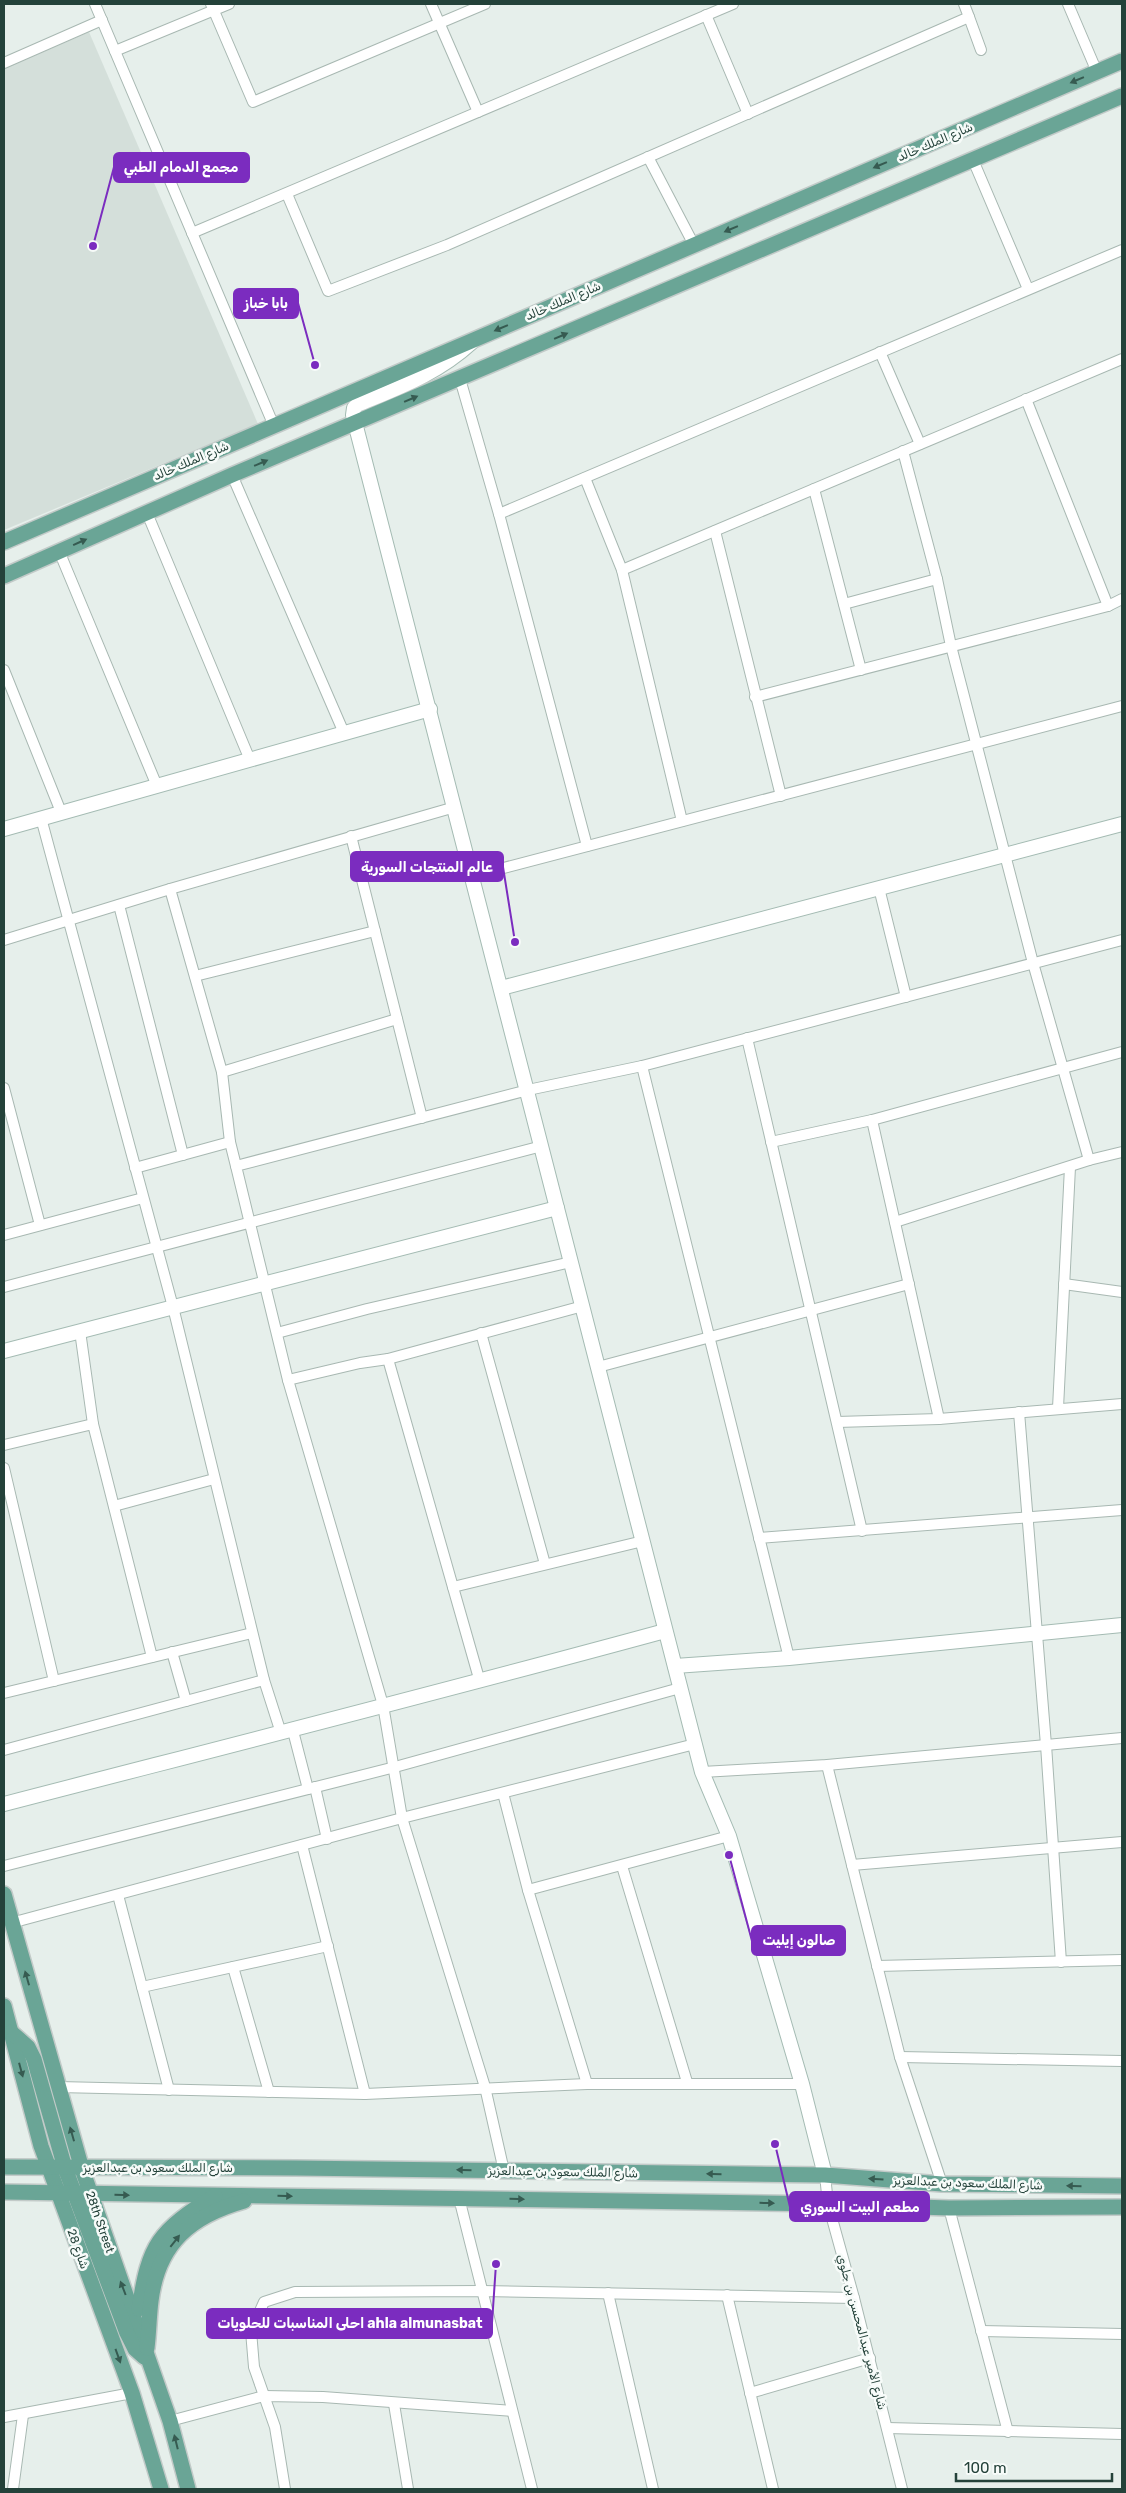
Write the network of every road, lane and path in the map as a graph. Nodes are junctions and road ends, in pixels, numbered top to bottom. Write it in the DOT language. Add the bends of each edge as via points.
graph roads {
  1 [pos="95,4"];
  2 [pos="229,4"];
  3 [pos="431,4"];
  4 [pos="485,4"];
  5 [pos="733,4"];
  6 [pos="964,4"];
  7 [pos="1068,4"];
  8 [pos="213,7"];
  9 [pos="706,15"];
  10 [pos="970,17"];
  11 [pos="102,20"];
  12 [pos="440,23"];
  13 [pos="981,50"];
  14 [pos="115,51"];
  15 [pos="1122,61"];
  16 [pos="4,63"];
  17 [pos="1097,72"];
  18 [pos="1122,96"];
  19 [pos="478,112"];
  20 [pos="748,114"];
  21 [pos="648,158"];
  22 [pos="973,160"];
  23 [pos="287,194"];
  24 [pos="192,233"];
  25 [pos="694,245"];
  26 [pos="1122,250"];
  27 [pos="1028,290"];
  28 [pos="476,339"];
  29 [pos="880,352"];
  30 [pos="1122,359"];
  31 [pos="460,379"];
  32 [pos="1026,399"];
  33 [pos="357,422"];
  34 [pos="274,426"];
  35 [pos="920,444"];
  36 [pos="904,451"];
  37 [pos="232,475"];
  38 [pos="585,478"];
  39 [pos="814,488"];
  40 [pos="147,513"];
  41 [pos="499,514"];
  42 [pos="715,530"];
  43 [pos="4,542"];
  44 [pos="59,551"];
  45 [pos="622,570"];
  46 [pos="4,576"];
  47 [pos="937,579"];
  48 [pos="1122,599"];
  49 [pos="844,604"];
  50 [pos="1108,606"];
  51 [pos="952,646"];
  52 [pos="4,670"];
  53 [pos="861,670"];
  54 [pos="755,697"];
  55 [pos="1122,706"];
  56 [pos="430,709"];
  57 [pos="344,733"];
  58 [pos="976,744"];
  59 [pos="250,760"];
  60 [pos="157,786"];
  61 [pos="781,796"];
  62 [pos="455,807"];
  63 [pos="62,812"];
  64 [pos="41,818"];
  65 [pos="682,821"];
  66 [pos="1122,824"];
  67 [pos="4,829"];
  68 [pos="351,836"];
  69 [pos="587,846"];
  70 [pos="1006,854"];
  71 [pos="473,876"];
  72 [pos="879,888"];
  73 [pos="170,889"];
  74 [pos="119,905"];
  75 [pos="69,920"];
  76 [pos="375,932"];
  77 [pos="4,940"];
  78 [pos="1122,940"];
  79 [pos="1033,964"];
  80 [pos="195,976"];
  81 [pos="502,988"];
  82 [pos="906,997"];
  83 [pos="397,1019"];
  84 [pos="746,1038"];
  85 [pos="1122,1052"];
  86 [pos="642,1066"];
  87 [pos="1063,1068"];
  88 [pos="222,1072"];
  89 [pos="4,1088"];
  90 [pos="528,1090"];
  91 [pos="422,1118"];
  92 [pos="872,1120"];
  93 [pos="230,1142"];
  94 [pos="771,1142"];
  95 [pos="542,1146"];
  96 [pos="1122,1152"];
  97 [pos="183,1154"];
  98 [pos="1089,1160"];
  99 [pos="236,1166"];
  100 [pos="1070,1166"];
  101 [pos="135,1168"];
  102 [pos="143,1198"];
  103 [pos="558,1208"];
  104 [pos="895,1222"];
  105 [pos="40,1225"];
  106 [pos="249,1225"];
  107 [pos="4,1235"];
  108 [pos="156,1247"];
  109 [pos="571,1262"];
  110 [pos="264,1284"];
  111 [pos="909,1284"];
  112 [pos="1064,1284"];
  113 [pos="4,1287"];
  114 [pos="1122,1292"];
  115 [pos="583,1306"];
  116 [pos="173,1307"];
  117 [pos="810,1311"];
  118 [pos="80,1331"];
  119 [pos="277,1333"];
  120 [pos="482,1334"];
  121 [pos="710,1337"];
  122 [pos="4,1351"];
  123 [pos="388,1359"];
  124 [pos="598,1367"];
  125 [pos="288,1380"];
  126 [pos="1122,1404"];
  127 [pos="1058,1408"];
  128 [pos="1019,1412"];
  129 [pos="939,1418"];
  130 [pos="837,1422"];
  131 [pos="94,1424"];
  132 [pos="4,1445"];
  133 [pos="4,1468"];
  134 [pos="214,1479"];
  135 [pos="114,1506"];
  136 [pos="1122,1510"];
  137 [pos="1028,1518"];
  138 [pos="862,1531"];
  139 [pos="759,1538"];
  140 [pos="643,1541"];
  141 [pos="545,1564"];
  142 [pos="453,1587"];
  143 [pos="1122,1625"];
  144 [pos="665,1631"];
  145 [pos="252,1633"];
  146 [pos="1036,1633"];
  147 [pos="172,1652"];
  148 [pos="152,1657"];
  149 [pos="789,1658"];
  150 [pos="675,1666"];
  151 [pos="264,1680"];
  152 [pos="54,1681"];
  153 [pos="480,1682"];
  154 [pos="680,1688"];
  155 [pos="4,1693"];
  156 [pos="186,1701"];
  157 [pos="383,1705"];
  158 [pos="287,1732"];
  159 [pos="1122,1738"];
  160 [pos="695,1744"];
  161 [pos="1046,1745"];
  162 [pos="4,1750"];
  163 [pos="826,1765"];
  164 [pos="395,1767"];
  165 [pos="702,1772"];
  166 [pos="312,1788"];
  167 [pos="502,1793"];
  168 [pos="4,1804"];
  169 [pos="402,1818"];
  170 [pos="729,1836"];
  171 [pos="327,1839"];
  172 [pos="1122,1842"];
  173 [pos="302,1845"];
  174 [pos="1053,1848"];
  175 [pos="852,1865"];
  176 [pos="4,1866"];
  177 [pos="622,1866"];
  178 [pos="528,1890"];
  179 [pos="4,1894"];
  180 [pos="118,1895"];
  181 [pos="11,1923"];
  182 [pos="328,1946"];
  183 [pos="1122,1960"];
  184 [pos="1061,1962"];
  185 [pos="877,1966"];
  186 [pos="233,1967"];
  187 [pos="142,1988"];
  188 [pos="4,2006"];
  189 [pos="10,2032"];
  190 [pos="10,2049"];
  191 [pos="900,2057"];
  192 [pos="1122,2061"];
  193 [pos="687,2082"];
  194 [pos="587,2084"];
  195 [pos="802,2084"];
  196 [pos="58,2087"];
  197 [pos="485,2087"];
  198 [pos="169,2090"];
  199 [pos="269,2092"];
  200 [pos="365,2094"];
  201 [pos="4,2167"];
  202 [pos="49,2168"];
  203 [pos="64,2168"];
  204 [pos="82,2168"];
  205 [pos="504,2171"];
  206 [pos="825,2176"];
  207 [pos="942,2184"];
  208 [pos="1122,2186"];
  209 [pos="4,2192"];
  210 [pos="58,2193"];
  211 [pos="74,2193"];
  212 [pos="91,2194"];
  213 [pos="216,2196"];
  214 [pos="261,2196"];
  215 [pos="458,2198"];
  216 [pos="828,2204"];
  217 [pos="1122,2207"];
  218 [pos="949,2208"];
  219 [pos="482,2291"];
  220 [pos="608,2293"];
  221 [pos="727,2295"];
  222 [pos="854,2298"];
  223 [pos="137,2326"];
  224 [pos="981,2331"];
  225 [pos="1122,2334"];
  226 [pos="148,2358"];
  227 [pos="870,2358"];
  228 [pos="132,2393"];
  229 [pos="750,2393"];
  230 [pos="264,2396"];
  231 [pos="394,2404"];
  232 [pos="512,2411"];
  233 [pos="23,2415"];
  234 [pos="4,2418"];
  235 [pos="170,2421"];
  236 [pos="887,2428"];
  237 [pos="1008,2432"];
  238 [pos="1122,2434"];
  239 [pos="13,2489"];
  240 [pos="161,2489"];
  241 [pos="188,2489"];
  242 [pos="285,2489"];
  243 [pos="408,2489"];
  244 [pos="532,2489"];
  245 [pos="653,2489"];
  246 [pos="773,2489"];
  247 [pos="902,2489"];
  1 -- 11 [label="street"];
  2 -- 8 [label="street"];
  3 -- 12 [label="street"];
  4 -- 12 [label="street"];
  5 -- 9 [label="street"];
  6 -- 10 [label="street"];
  7 -- 17 [label="street"];
  8 -- 12 [label="street" via="253,102"];
  8 -- 14 [label="street"];
  9 -- 19 [label="street"];
  9 -- 20 [label="street"];
  10 -- 13 [label="street"];
  10 -- 20 [label="street"];
  11 -- 14 [label="street"];
  11 -- 16 [label="street"];
  12 -- 19 [label="street"];
  14 -- 24 [label="street"];
  15 -- 17 [label="main road, شارع الملك خالد"];
  17 -- 25 [label="main road, شارع الملك خالد, one-way"];
  18 -- 22 [label="main road"];
  19 -- 23 [label="street"];
  20 -- 21 [label="street"];
  21 -- 23 [label="street" via="447,245 328,291"];
  21 -- 25 [label="street"];
  22 -- 27 [label="street"];
  31 -- 22 [label="main road, one-way"];
  23 -- 24 [label="street"];
  24 -- 34 [label="street"];
  25 -- 28 [label="main road, شارع الملك خالد, one-way"];
  26 -- 27 [label="street"];
  27 -- 29 [label="street"];
  28 -- 33 [label="street" via="434,372 357,405 353,412"];
  28 -- 34 [label="main road, شارع الملك خالد"];
  29 -- 35 [label="street"];
  29 -- 38 [label="street"];
  30 -- 32 [label="street"];
  33 -- 31 [label="main road, one-way"];
  31 -- 41 [label="street"];
  32 -- 35 [label="street"];
  32 -- 50 [label="street"];
  37 -- 33 [label="main road, one-way"];
  33 -- 56 [label="street"];
  34 -- 43 [label="main road, شارع الملك خالد"];
  35 -- 36 [label="street"];
  36 -- 39 [label="street"];
  36 -- 47 [label="street"];
  37 -- 40 [label="main road"];
  37 -- 57 [label="street"];
  38 -- 41 [label="street"];
  38 -- 45 [label="street"];
  39 -- 42 [label="street"];
  39 -- 49 [label="street"];
  44 -- 40 [label="main road, one-way"];
  40 -- 59 [label="street"];
  41 -- 69 [label="street"];
  42 -- 45 [label="street"];
  42 -- 54 [label="street"];
  44 -- 46 [label="main road"];
  44 -- 60 [label="street"];
  45 -- 65 [label="street"];
  47 -- 49 [label="street"];
  47 -- 51 [label="street"];
  48 -- 50 [label="street"];
  49 -- 53 [label="street"];
  50 -- 51 [label="street"];
  51 -- 53 [label="street"];
  51 -- 58 [label="street"];
  52 -- 63 [label="street"];
  53 -- 54 [label="street"];
  54 -- 61 [label="street"];
  55 -- 58 [label="street"];
  56 -- 57 [label="street"];
  56 -- 62 [label="street"];
  57 -- 59 [label="street"];
  58 -- 61 [label="street"];
  58 -- 70 [label="street"];
  59 -- 60 [label="street"];
  60 -- 63 [label="street"];
  61 -- 65 [label="street"];
  62 -- 68 [label="street"];
  62 -- 71 [label="street"];
  63 -- 64 [label="street"];
  64 -- 67 [label="street"];
  64 -- 75 [label="street"];
  65 -- 69 [label="street"];
  66 -- 70 [label="street"];
  68 -- 73 [label="street"];
  68 -- 76 [label="street"];
  69 -- 71 [label="street"];
  70 -- 72 [label="street"];
  70 -- 79 [label="street"];
  71 -- 81 [label="street"];
  72 -- 81 [label="street"];
  72 -- 82 [label="street"];
  73 -- 74 [label="street"];
  73 -- 80 [label="street"];
  74 -- 75 [label="street"];
  74 -- 97 [label="street"];
  75 -- 77 [label="street"];
  75 -- 101 [label="street"];
  76 -- 80 [label="street"];
  76 -- 83 [label="street"];
  78 -- 79 [label="street"];
  79 -- 82 [label="street"];
  79 -- 87 [label="street"];
  80 -- 88 [label="street"];
  81 -- 90 [label="street"];
  82 -- 84 [label="street"];
  83 -- 88 [label="street"];
  83 -- 91 [label="street"];
  84 -- 86 [label="street"];
  84 -- 94 [label="street"];
  85 -- 87 [label="street"];
  86 -- 90 [label="street"];
  86 -- 121 [label="street"];
  87 -- 92 [label="street"];
  87 -- 98 [label="street"];
  88 -- 93 [label="street"];
  89 -- 105 [label="street"];
  90 -- 91 [label="street"];
  90 -- 95 [label="street"];
  91 -- 99 [label="street"];
  92 -- 94 [label="street"];
  92 -- 104 [label="street"];
  93 -- 97 [label="street"];
  93 -- 99 [label="street"];
  94 -- 117 [label="street"];
  95 -- 103 [label="street"];
  95 -- 106 [label="street"];
  96 -- 98 [label="street"];
  97 -- 101 [label="street"];
  98 -- 100 [label="street"];
  99 -- 106 [label="street"];
  100 -- 104 [label="street"];
  100 -- 112 [label="street"];
  101 -- 102 [label="street"];
  102 -- 105 [label="street"];
  102 -- 108 [label="street"];
  103 -- 109 [label="street"];
  103 -- 110 [label="street"];
  104 -- 111 [label="street"];
  105 -- 107 [label="street"];
  106 -- 108 [label="street"];
  106 -- 110 [label="street"];
  108 -- 113 [label="street"];
  108 -- 116 [label="street"];
  109 -- 115 [label="street"];
  109 -- 119 [label="street"];
  110 -- 116 [label="street"];
  110 -- 119 [label="street"];
  111 -- 117 [label="street"];
  111 -- 129 [label="street"];
  112 -- 114 [label="street"];
  112 -- 127 [label="street"];
  115 -- 120 [label="street"];
  115 -- 124 [label="street"];
  116 -- 118 [label="street"];
  116 -- 134 [label="street"];
  117 -- 121 [label="street"];
  117 -- 130 [label="street"];
  118 -- 122 [label="street"];
  118 -- 131 [label="street"];
  119 -- 125 [label="street"];
  120 -- 123 [label="street"];
  120 -- 141 [label="street"];
  121 -- 124 [label="street"];
  121 -- 139 [label="street"];
  123 -- 125 [label="street"];
  123 -- 142 [label="street"];
  124 -- 140 [label="street"];
  125 -- 157 [label="street"];
  126 -- 127 [label="street"];
  127 -- 128 [label="street"];
  128 -- 129 [label="street"];
  128 -- 137 [label="street"];
  129 -- 130 [label="street"];
  130 -- 138 [label="street"];
  131 -- 132 [label="street"];
  131 -- 135 [label="street"];
  133 -- 152 [label="street"];
  134 -- 135 [label="street"];
  134 -- 145 [label="street"];
  135 -- 148 [label="street"];
  136 -- 137 [label="street"];
  137 -- 138 [label="street"];
  137 -- 146 [label="street"];
  138 -- 139 [label="street"];
  139 -- 149 [label="street"];
  140 -- 141 [label="street"];
  140 -- 144 [label="street"];
  141 -- 142 [label="street"];
  142 -- 153 [label="street"];
  143 -- 146 [label="street"];
  144 -- 150 [label="street"];
  144 -- 153 [label="street"];
  145 -- 147 [label="street"];
  145 -- 151 [label="street"];
  146 -- 149 [label="street"];
  146 -- 161 [label="street"];
  147 -- 148 [label="street"];
  147 -- 156 [label="street"];
  148 -- 152 [label="street"];
  149 -- 150 [label="street"];
  150 -- 154 [label="street"];
  151 -- 156 [label="street"];
  151 -- 158 [label="street"];
  152 -- 155 [label="street"];
  153 -- 157 [label="street"];
  154 -- 160 [label="street"];
  154 -- 164 [label="street"];
  156 -- 162 [label="street"];
  157 -- 158 [label="street"];
  157 -- 164 [label="street"];
  158 -- 166 [label="street"];
  158 -- 168 [label="street"];
  159 -- 161 [label="street"];
  160 -- 165 [label="street"];
  160 -- 167 [label="street"];
  161 -- 163 [label="street"];
  161 -- 174 [label="street"];
  163 -- 165 [label="street"];
  163 -- 175 [label="street"];
  164 -- 166 [label="street"];
  164 -- 169 [label="street"];
  165 -- 170 [label="street"];
  166 -- 171 [label="street"];
  166 -- 176 [label="street"];
  167 -- 169 [label="street"];
  167 -- 178 [label="street"];
  169 -- 171 [label="street"];
  169 -- 197 [label="street"];
  170 -- 177 [label="street"];
  170 -- 195 [label="street"];
  171 -- 173 [label="street"];
  172 -- 174 [label="street"];
  173 -- 180 [label="street"];
  173 -- 182 [label="street"];
  174 -- 175 [label="street"];
  174 -- 184 [label="street"];
  175 -- 185 [label="street"];
  177 -- 178 [label="street"];
  177 -- 193 [label="street"];
  178 -- 194 [label="street"];
  179 -- 181 [label="main road, 28th Street"];
  180 -- 181 [label="street"];
  180 -- 187 [label="street"];
  196 -- 181 [label="main road, 28th Street, one-way"];
  182 -- 186 [label="street"];
  182 -- 200 [label="street"];
  183 -- 184 [label="street"];
  184 -- 185 [label="street"];
  185 -- 191 [label="street"];
  186 -- 187 [label="street"];
  186 -- 199 [label="street"];
  187 -- 198 [label="street"];
  188 -- 189 [label="main road, شارع 28"];
  189 -- 190 [label="main road, شارع 28"];
  189 -- 203 [label="main road" via="28,2047 34,2059"];
  190 -- 202 [label="main road, شارع 28, one-way"];
  191 -- 192 [label="street"];
  191 -- 207 [label="street"];
  193 -- 194 [label="street"];
  193 -- 195 [label="street"];
  194 -- 197 [label="street"];
  195 -- 206 [label="street"];
  196 -- 198 [label="street"];
  204 -- 196 [label="main road, 28th Street, one-way"];
  197 -- 200 [label="street"];
  197 -- 205 [label="street"];
  198 -- 199 [label="street"];
  199 -- 200 [label="street"];
  201 -- 202 [label="main road, شارع الملك سعود بن عبدالعزيز"];
  202 -- 203 [label="main road, شارع الملك سعود بن عبدالعزيز"];
  202 -- 210 [label="main road, شارع 28"];
  203 -- 204 [label="main road, شارع الملك سعود بن عبدالعزيز"];
  203 -- 211 [label="main road"];
  205 -- 204 [label="main road, شارع الملك سعود بن عبدالعزيز, one-way"];
  204 -- 212 [label="main road, 28th Street"];
  206 -- 205 [label="main road, شارع الملك سعود بن عبدالعزيز, one-way"];
  207 -- 206 [label="main road, شارع الملك سعود بن عبدالعزيز, one-way"];
  206 -- 216 [label="street, شارع الأمير عبدالمحسن بن جلوي"];
  208 -- 207 [label="main road, شارع الملك سعود بن عبدالعزيز, one-way"];
  209 -- 210 [label="main road, شارع الملك سعود بن عبدالعزيز"];
  210 -- 211 [label="main road, شارع الملك سعود بن عبدالعزيز"];
  210 -- 228 [label="main road, شارع 28, one-way"];
  211 -- 212 [label="main road, شارع الملك سعود بن عبدالعزيز"];
  211 -- 226 [label="main road" via="127,2333 135,2349"];
  212 -- 213 [label="main road, شارع الملك سعود بن عبدالعزيز, one-way"];
  223 -- 212 [label="main road, 28th Street, one-way"];
  213 -- 214 [label="main road, شارع الملك سعود بن عبدالعزيز"];
  213 -- 223 [label="main road" via="173,2225 152,2251 144,2272"];
  214 -- 215 [label="main road, شارع الملك سعود بن عبدالعزيز, one-way"];
  226 -- 214 [label="main road, one-way" via="150,2301 162,2260 175,2238 219,2208"];
  215 -- 216 [label="main road, شارع الملك سعود بن عبدالعزيز, one-way"];
  215 -- 219 [label="street"];
  216 -- 218 [label="main road, شارع الملك سعود بن عبدالعزيز"];
  216 -- 222 [label="street, شارع الأمير عبدالمحسن بن جلوي"];
  217 -- 218 [label="main road, شارع الملك سعود بن عبدالعزيز"];
  218 -- 224 [label="street"];
  219 -- 220 [label="street"];
  219 -- 230 [label="street" via="294,2292 264,2302 251,2331 254,2367"];
  219 -- 232 [label="street"];
  220 -- 221 [label="street"];
  220 -- 245 [label="street"];
  221 -- 222 [label="street"];
  221 -- 229 [label="street"];
  222 -- 227 [label="street, شارع الأمير عبدالمحسن بن جلوي"];
  223 -- 226 [label="main road, 28th Street"];
  224 -- 225 [label="street"];
  224 -- 237 [label="street"];
  226 -- 235 [label="main road, 28th Street"];
  227 -- 229 [label="street"];
  227 -- 236 [label="street, شارع الأمير عبدالمحسن بن جلوي"];
  228 -- 233 [label="street"];
  228 -- 240 [label="main road, شارع 28"];
  229 -- 246 [label="street"];
  230 -- 231 [label="street" via="323,2396"];
  230 -- 235 [label="street"];
  230 -- 242 [label="street" via="275,2427"];
  231 -- 232 [label="street"];
  231 -- 243 [label="street"];
  232 -- 244 [label="street"];
  233 -- 234 [label="street"];
  233 -- 239 [label="street"];
  241 -- 235 [label="main road, 28th Street, one-way"];
  236 -- 237 [label="street"];
  236 -- 247 [label="street, شارع الأمير عبدالمحسن بن جلوي"];
  237 -- 238 [label="street"];
}
